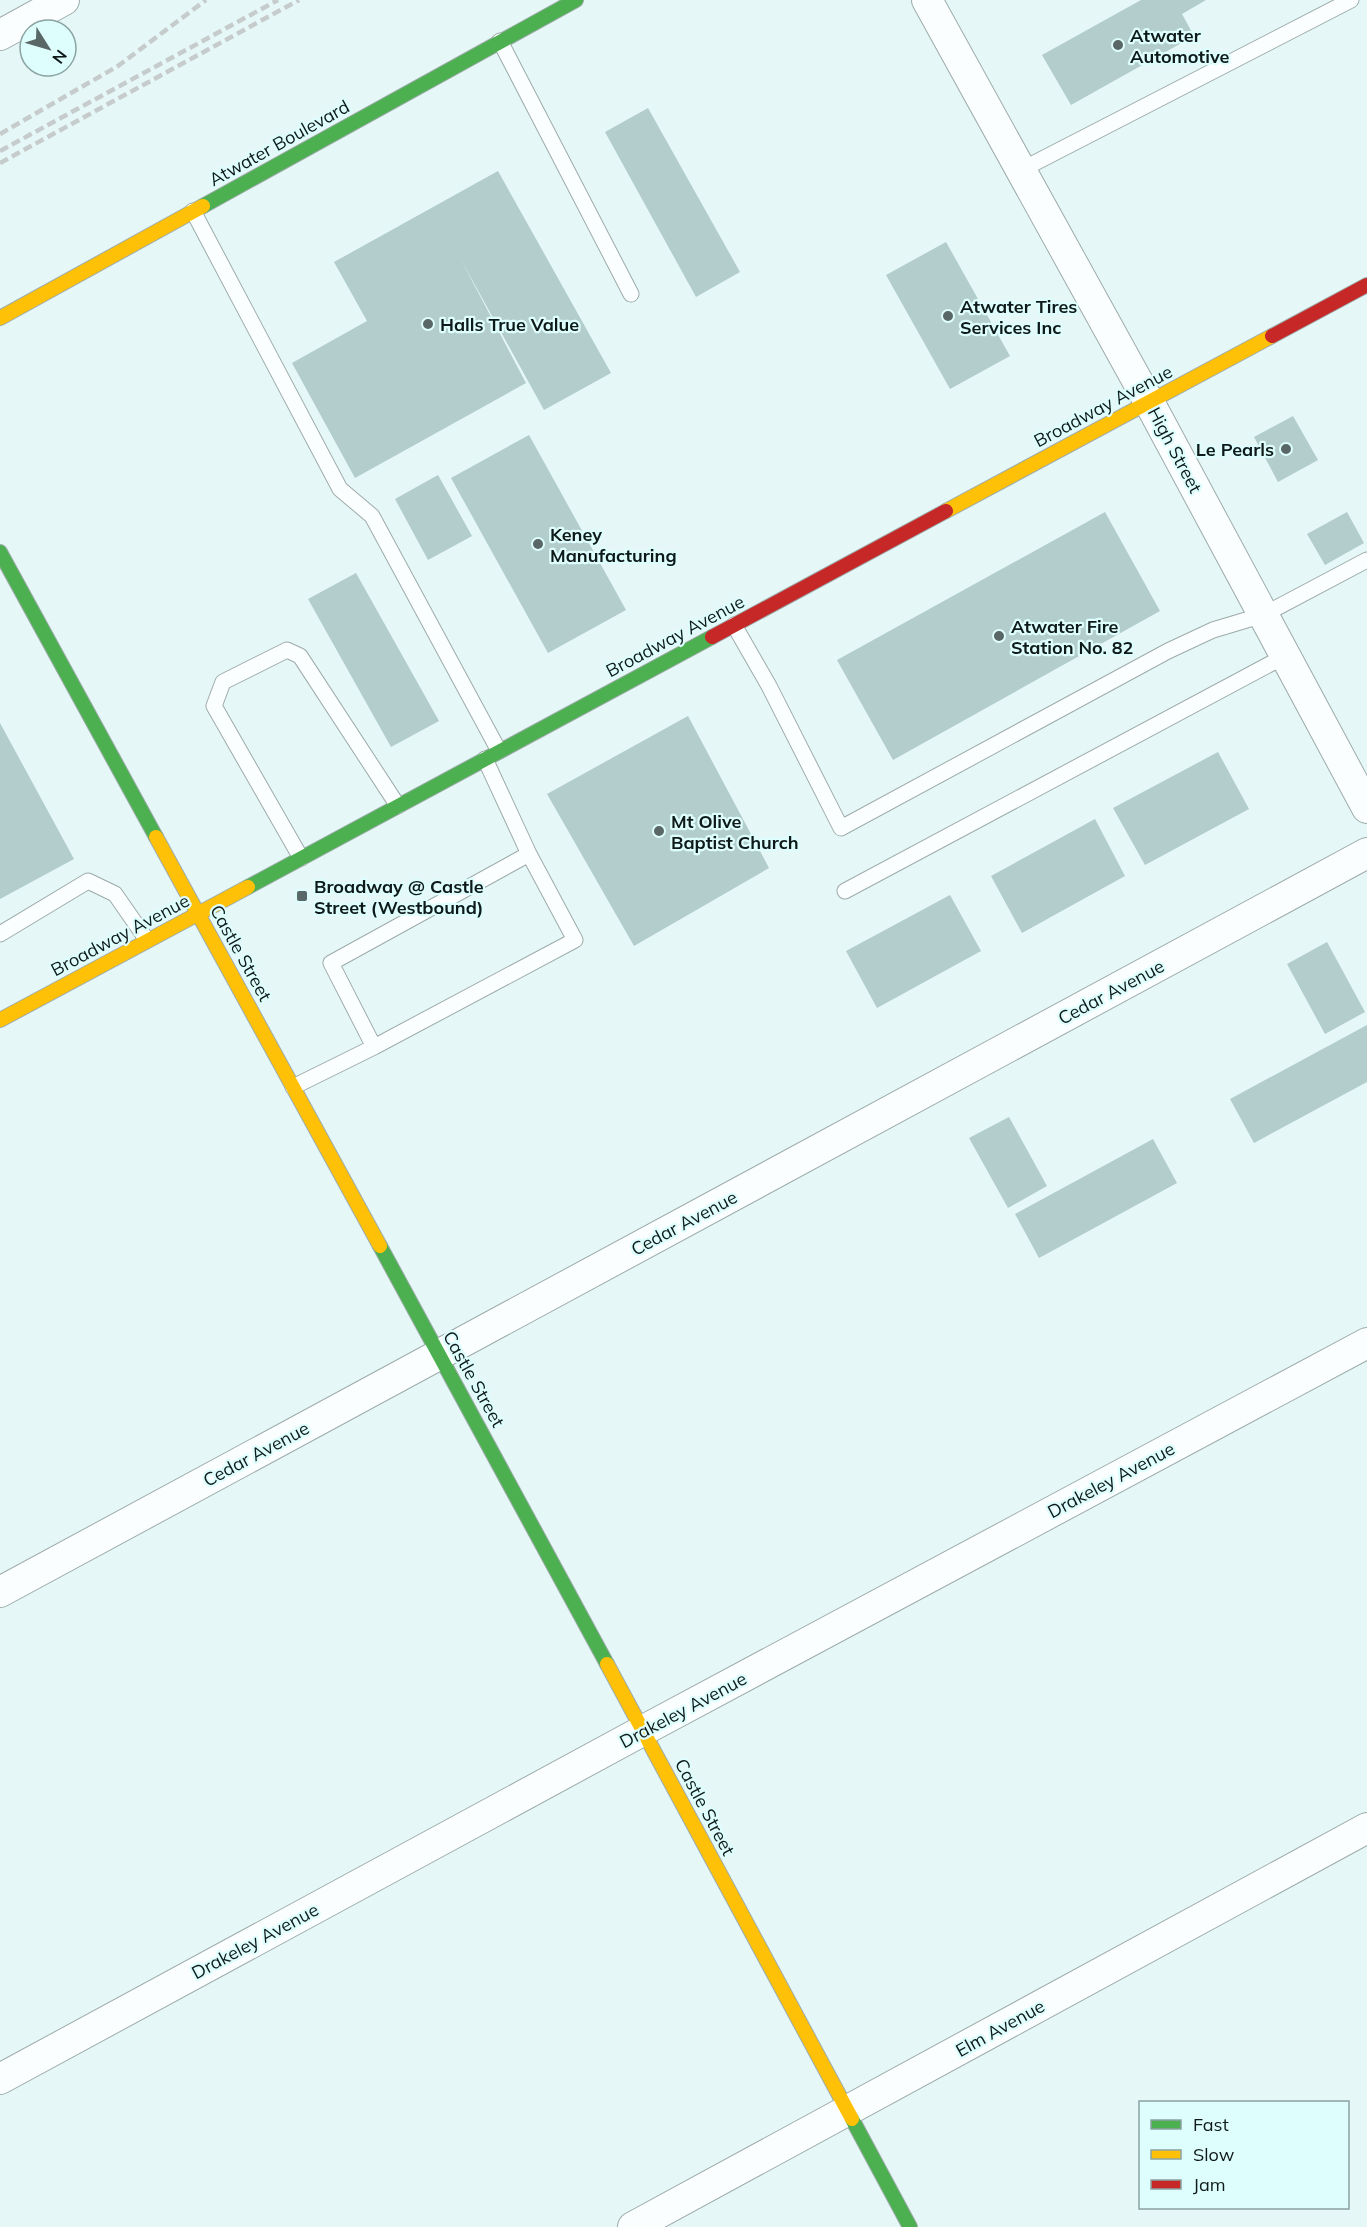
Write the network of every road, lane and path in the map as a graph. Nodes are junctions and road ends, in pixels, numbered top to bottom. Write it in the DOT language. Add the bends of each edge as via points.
graph roads {
  1 [pos="64,0"];
  2 [pos="576,0"];
  3 [pos="927,0"];
  4 [pos="1350,0"];
  5 [pos="0,34"];
  6 [pos="500,41"];
  7 [pos="1021,170"];
  8 [pos="193,211"];
  9 [pos="1367,285"];
  10 [pos="631,294"];
  11 [pos="0,318"];
  12 [pos="1149,402"];
  13 [pos="0,552"];
  14 [pos="1367,560"];
  15 [pos="4,570"];
  16 [pos="1263,615"];
  17 [pos="734,625"];
  18 [pos="1285,656"];
  19 [pos="492,755"];
  20 [pos="398,806"];
  21 [pos="1367,808"];
  22 [pos="1367,853"];
  23 [pos="529,854"];
  24 [pos="301,858"];
  25 [pos="844,891"];
  26 [pos="198,913"];
  27 [pos="0,934"];
  28 [pos="147,940"];
  29 [pos="0,1020"];
  30 [pos="374,1047"];
  31 [pos="293,1087"];
  32 [pos="1367,1343"];
  33 [pos="440,1355"];
  34 [pos="0,1592"];
  35 [pos="644,1730"];
  36 [pos="1367,1828"];
  37 [pos="0,2079"];
  38 [pos="848,2111"];
  39 [pos="633,2227"];
  40 [pos="910,2227"];
  1 -- 5 [label="street"];
  2 -- 6 [label="street, Atwater Boulevard"];
  3 -- 7 [label="street, High Street"];
  4 -- 7 [label="lane"];
  6 -- 8 [label="street, Atwater Boulevard"];
  6 -- 10 [label="lane"];
  7 -- 12 [label="street, High Street"];
  8 -- 11 [label="street, Atwater Boulevard"];
  8 -- 19 [label="lane" via="340,489 372,516"];
  9 -- 12 [label="street, Broadway Avenue"];
  12 -- 16 [label="street, High Street"];
  12 -- 17 [label="street, Broadway Avenue"];
  13 -- 15 [label="street, Castle Street"];
  14 -- 16 [label="lane"];
  15 -- 26 [label="street, Castle Street"];
  16 -- 17 [label="lane" via="1213,630 1168,651 841,828"];
  16 -- 18 [label="street, High Street"];
  17 -- 19 [label="street, Broadway Avenue"];
  18 -- 21 [label="street, High Street"];
  18 -- 25 [label="lane"];
  19 -- 20 [label="street, Broadway Avenue"];
  19 -- 23 [label="lane"];
  20 -- 24 [label="street, Broadway Avenue"];
  20 -- 24 [label="lane" via="300,656 287,650 223,682 214,706"];
  22 -- 33 [label="street, Cedar Avenue"];
  23 -- 30 [label="lane" via="331,963"];
  23 -- 30 [label="lane" via="575,940"];
  24 -- 26 [label="street, Broadway Avenue"];
  26 -- 28 [label="street, Broadway Avenue"];
  26 -- 31 [label="street, Castle Street"];
  27 -- 28 [label="lane" via="88,881 115,894"];
  28 -- 29 [label="street, Broadway Avenue"];
  30 -- 31 [label="lane"];
  31 -- 33 [label="street, Castle Street"];
  32 -- 35 [label="street, Drakeley Avenue"];
  33 -- 34 [label="street, Cedar Avenue"];
  33 -- 35 [label="street, Castle Street"];
  35 -- 37 [label="street, Drakeley Avenue"];
  35 -- 38 [label="street, Castle Street"];
  36 -- 38 [label="street, Elm Avenue"];
  38 -- 39 [label="street, Elm Avenue"];
  38 -- 40 [label="street, Castle Street"];
}
